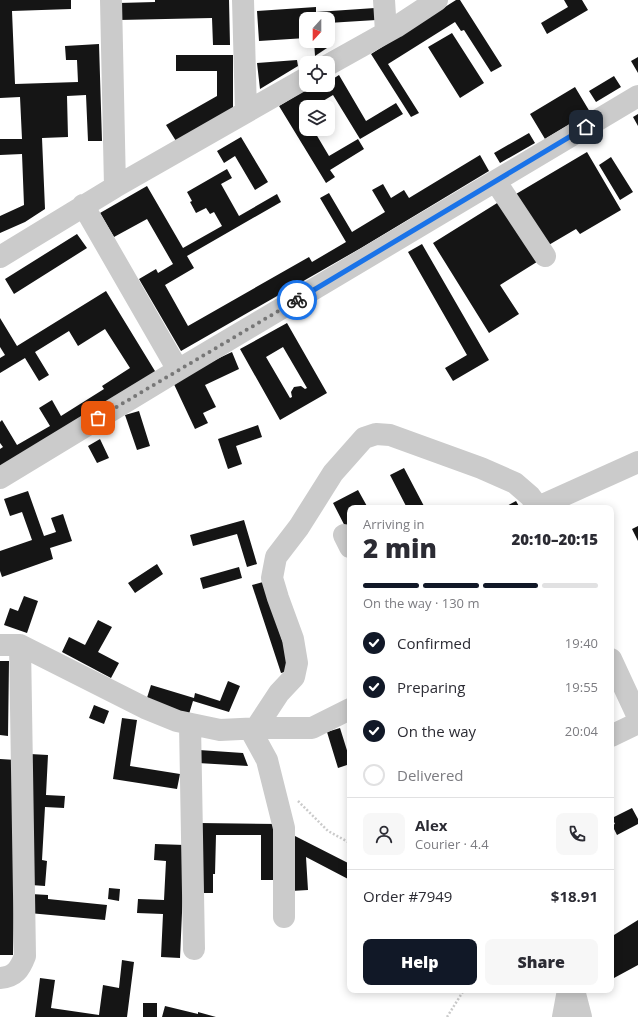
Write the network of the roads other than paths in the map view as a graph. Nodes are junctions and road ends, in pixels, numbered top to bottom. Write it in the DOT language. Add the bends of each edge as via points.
graph roads {
  1 [pos="111,0"];
  2 [pos="243,0"];
  3 [pos="384,0"];
  4 [pos="437,0"];
  5 [pos="386,32"];
  6 [pos="335,61"];
  7 [pos="299,82"];
  8 [pos="638,96"];
  9 [pos="246,112"];
  10 [pos="496,182"];
  11 [pos="115,187"];
  12 [pos="83,205"];
  13 [pos="544,256"];
  14 [pos="0,257"];
  15 [pos="178,370"];
  16 [pos="638,462"];
  17 [pos="0,478"];
  18 [pos="537,505"];
  19 [pos="543,505"];
  20 [pos="10,645"];
  21 [pos="614,665"];
  22 [pos="347,710"];
  23 [pos="638,717"];
  24 [pos="638,723"];
  25 [pos="190,724"];
  26 [pos="256,728"];
  27 [pos="614,735"];
  28 [pos="284,917"];
  29 [pos="194,949"];
  30 [pos="0,978"];
  31 [pos="567,993"];
  32 [pos="575,993"];
  33 [pos="563,1017"];
  34 [pos="581,1017"];
  1 -- 11 [label="street"];
  2 -- 9 [label="street"];
  3 -- 5 [label="street"];
  4 -- 5 [label="street"];
  5 -- 6 [label="street"];
  7 -- 9 [label="street"];
  8 -- 10 [label="street"];
  9 -- 11 [label="street"];
  10 -- 13 [label="street"];
  10 -- 15 [label="street"];
  11 -- 12 [label="street"];
  12 -- 14 [label="street"];
  12 -- 15 [label="street"];
  15 -- 17 [label="street"];
  16 -- 19 [label="street"];
  18 -- 26 [label="street" via="515,483 481,468 390,435 376,434 364,438 333,473 299,527 276,557 272,578 293,639 297,663 294,677 279,693"];
  20 -- 25 [label="street" via="145,708"];
  20 -- 30 [label="street" via="24,956 20,969"];
  21 -- 23 [label="street"];
  22 -- 26 [label="street" via="312,728"];
  24 -- 27 [label="street"];
  25 -- 26 [label="street" via="220,730"];
  25 -- 29 [label="street"];
  26 -- 28 [label="street" via="284,828"];
  31 -- 33 [label="street"];
  32 -- 34 [label="street"];
}
